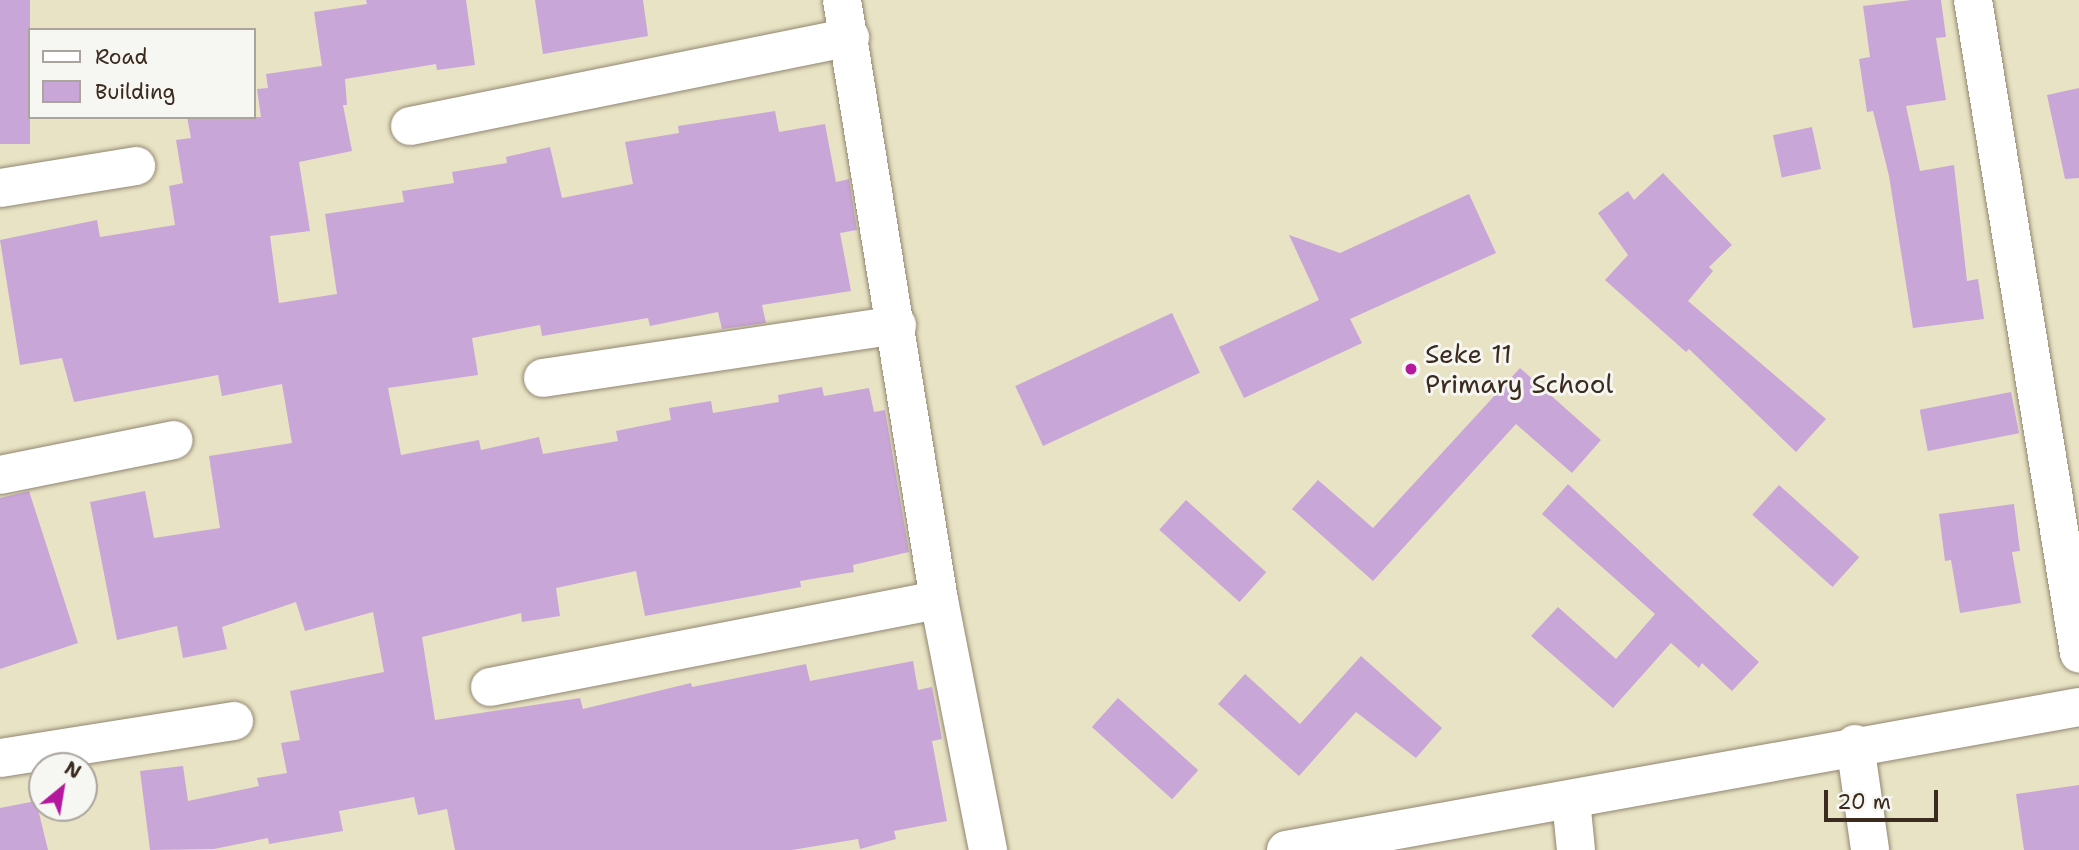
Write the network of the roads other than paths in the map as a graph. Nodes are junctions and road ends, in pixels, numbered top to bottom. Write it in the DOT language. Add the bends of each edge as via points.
graph roads {
  1 [pos="842,0"];
  2 [pos="1973,0"];
  3 [pos="850,37"];
  4 [pos="410,126"];
  5 [pos="136,166"];
  6 [pos="0,188"];
  7 [pos="897,325"];
  8 [pos="543,378"];
  9 [pos="173,440"];
  10 [pos="0,475"];
  11 [pos="939,600"];
  12 [pos="2079,653"];
  13 [pos="490,687"];
  14 [pos="2079,707"];
  15 [pos="234,721"];
  16 [pos="1855,744"];
  17 [pos="0,758"];
  18 [pos="1571,800"];
  19 [pos="988,850"];
  20 [pos="1286,850"];
  21 [pos="1576,850"];
  22 [pos="1870,850"];
  1 -- 3 [label="street"];
  2 -- 12 [label="street"];
  3 -- 4 [label="street"];
  3 -- 7 [label="street"];
  5 -- 6 [label="street"];
  7 -- 8 [label="street"];
  7 -- 11 [label="street"];
  9 -- 10 [label="street"];
  11 -- 13 [label="street"];
  11 -- 19 [label="street"];
  14 -- 16 [label="street"];
  15 -- 17 [label="street"];
  16 -- 18 [label="street"];
  16 -- 22 [label="street"];
  18 -- 20 [label="street"];
  18 -- 21 [label="street"];
}
